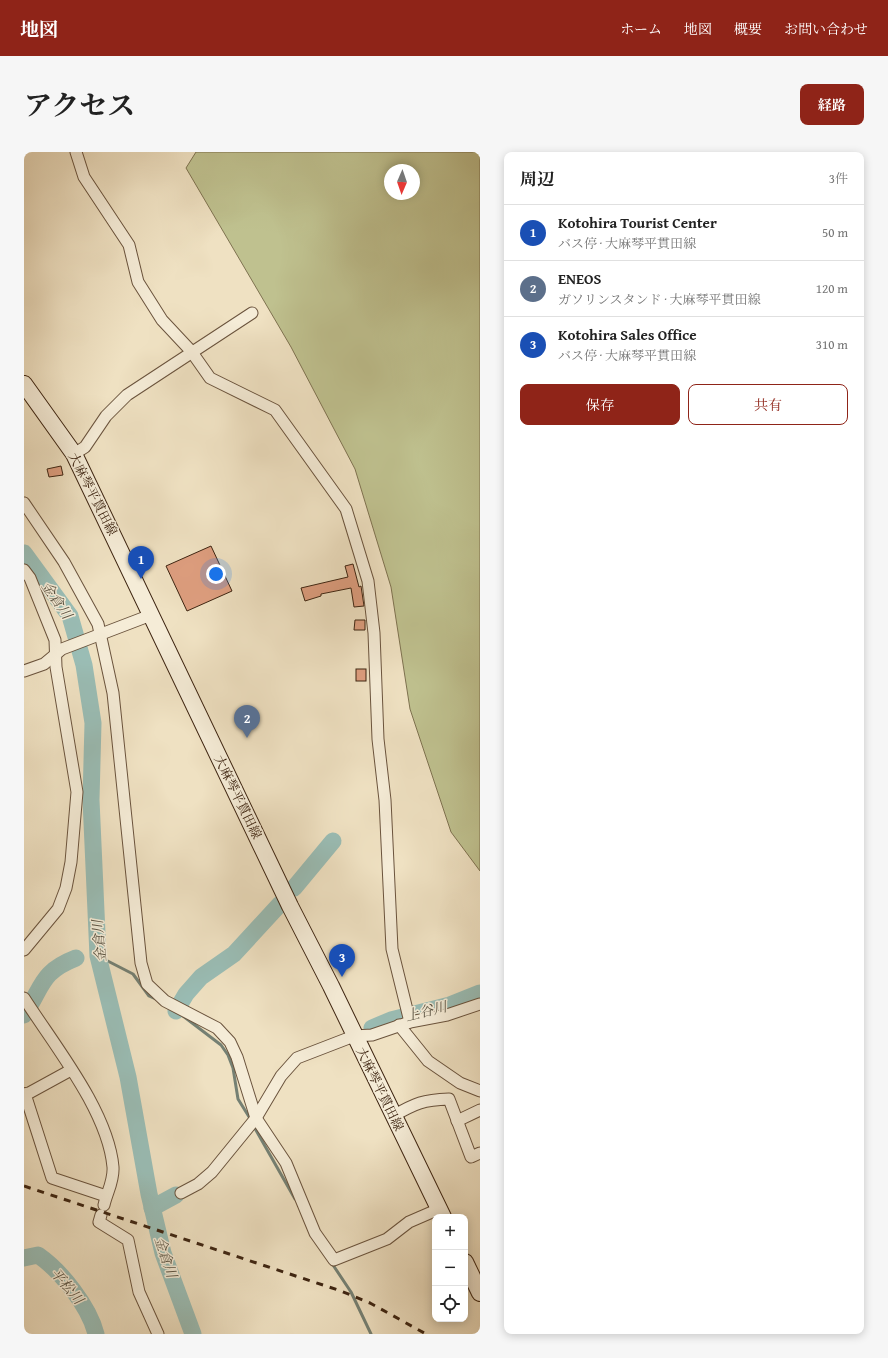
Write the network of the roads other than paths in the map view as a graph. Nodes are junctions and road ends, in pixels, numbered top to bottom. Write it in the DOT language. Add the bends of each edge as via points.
graph roads {
  1 [pos="76,152"];
  2 [pos="252,313"];
  3 [pos="191,352"];
  4 [pos="24,384"];
  5 [pos="74,454"];
  6 [pos="24,503"];
  7 [pos="24,570"];
  8 [pos="151,615"];
  9 [pos="98,636"];
  10 [pos="59,651"];
  11 [pos="24,671"];
  12 [pos="24,950"];
  13 [pos="24,998"];
  14 [pos="480,1004"];
  15 [pos="410,1022"];
  16 [pos="399,1025"];
  17 [pos="354,1036"];
  18 [pos="71,1070"];
  19 [pos="480,1091"];
  20 [pos="24,1094"];
  21 [pos="480,1110"];
  22 [pos="393,1116"];
  23 [pos="256,1118"];
  24 [pos="457,1121"];
  25 [pos="480,1153"];
  26 [pos="181,1193"];
  27 [pos="103,1205"];
  28 [pos="441,1213"];
  29 [pos="468,1268"];
  30 [pos="480,1293"];
  31 [pos="158,1334"];
  1 -- 3 [label="street" via="84,176 129,245 138,282 162,320"];
  2 -- 3 [label="street"];
  3 -- 5 [label="street" via="127,395 106,416 85,447"];
  3 -- 15 [label="street" via="210,378 275,410 346,509 368,581 374,633 378,739 385,800 392,949"];
  4 -- 5 [label="main road, 大麻琴平貫田線"];
  5 -- 8 [label="main road, 大麻琴平貫田線"];
  6 -- 9 [label="street" via="64,562 98,624"];
  7 -- 10 [label="street" via="43,606"];
  8 -- 9 [label="street"];
  8 -- 17 [label="main road, 大麻琴平貫田線"];
  9 -- 10 [label="street"];
  9 -- 23 [label="street" via="113,692 141,962 147,984 165,1001 217,1028 230,1042"];
  10 -- 11 [label="street" via="44,664"];
  10 -- 12 [label="street" via="56,667 77,792 72,854 66,888 58,909"];
  13 -- 18 [label="street"];
  14 -- 15 [label="street" via="447,1015"];
  15 -- 16 [label="street"];
  16 -- 17 [label="street" via="372,1035"];
  16 -- 19 [label="street" via="428,1061 460,1083"];
  17 -- 22 [label="main road, 大麻琴平貫田線"];
  17 -- 23 [label="street" via="297,1058 281,1076"];
  18 -- 20 [label="street"];
  18 -- 27 [label="street" via="89,1097 106,1138 113,1167 112,1182"];
  20 -- 27 [label="street" via="52,1178"];
  21 -- 24 [label="street"];
  22 -- 24 [label="street" via="416,1103 449,1099"];
  22 -- 28 [label="main road, 大麻琴平貫田線"];
  23 -- 26 [label="street" via="212,1172 198,1184"];
  23 -- 28 [label="street" via="286,1163 315,1233 334,1260 387,1239 409,1222"];
  24 -- 25 [label="street" via="471,1157"];
  27 -- 31 [label="street" via="99,1222 128,1240 139,1292"];
  29 -- 30 [label="main road"];
}
